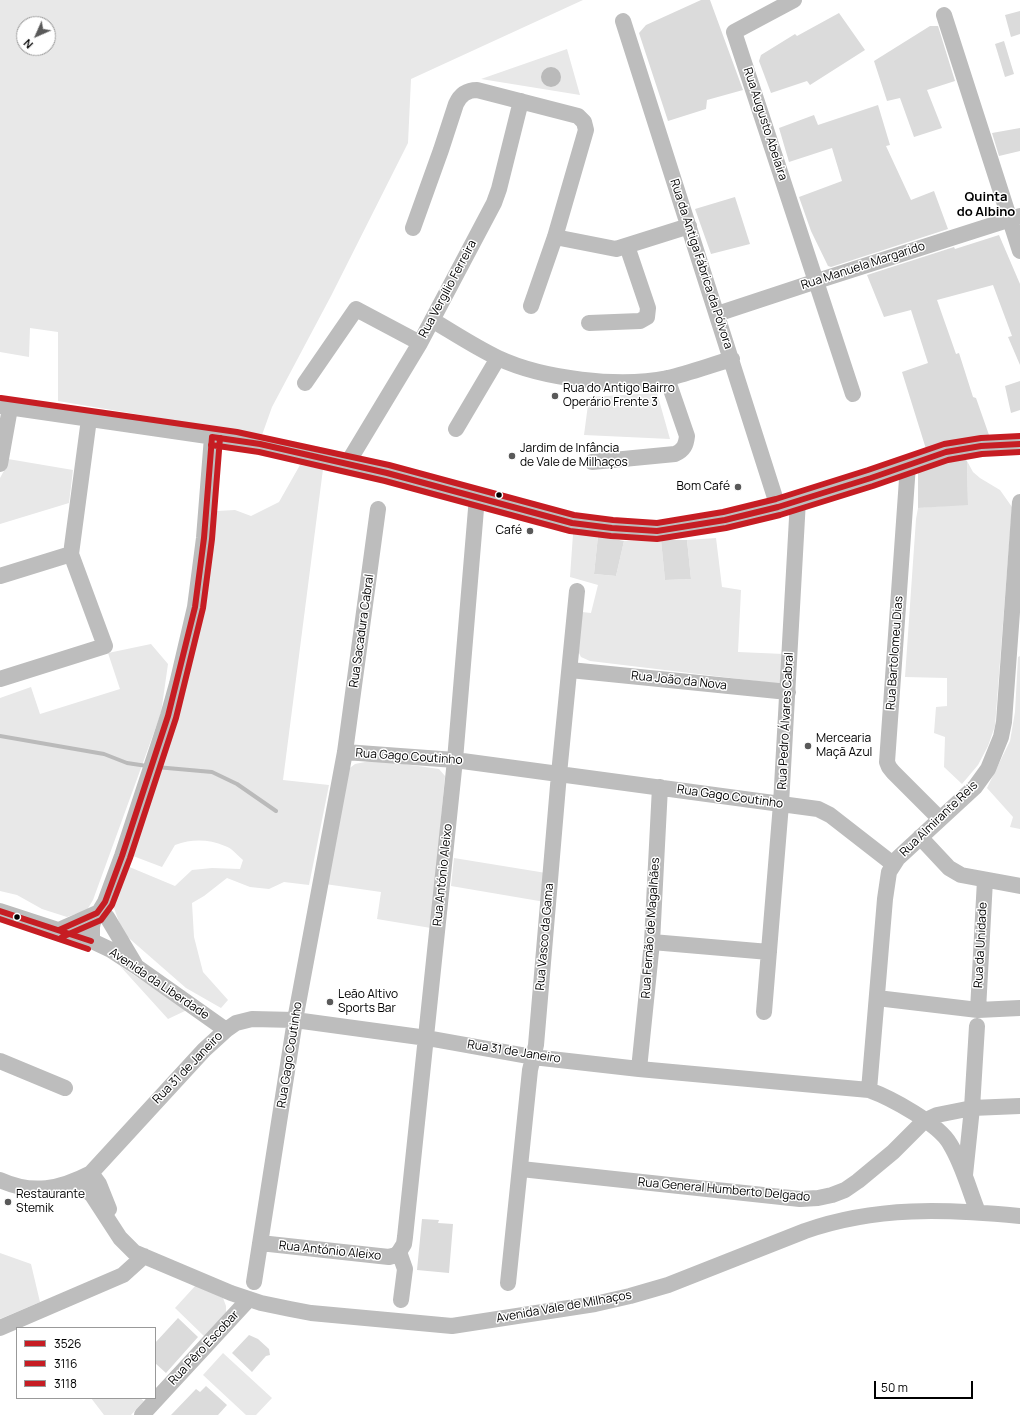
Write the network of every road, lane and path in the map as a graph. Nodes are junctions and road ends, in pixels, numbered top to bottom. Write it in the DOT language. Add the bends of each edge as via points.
graph roads {
  1 [pos="794,0"];
  2 [pos="944,15"];
  3 [pos="623,21"];
  4 [pos="521,101"];
  5 [pos="1015,218"];
  6 [pos="689,226"];
  7 [pos="413,228"];
  8 [pos="555,237"];
  9 [pos="627,246"];
  10 [pos="1020,251"];
  11 [pos="816,281"];
  12 [pos="531,306"];
  13 [pos="717,314"];
  14 [pos="432,320"];
  15 [pos="589,323"];
  16 [pos="420,342"];
  17 [pos="498,358"];
  18 [pos="732,359"];
  19 [pos="668,378"];
  20 [pos="305,383"];
  21 [pos="853,394"];
  22 [pos="5,407"];
  23 [pos="89,420"];
  24 [pos="456,429"];
  25 [pos="212,437"];
  26 [pos="1020,444"];
  27 [pos="592,462"];
  28 [pos="0,464"];
  29 [pos="347,464"];
  30 [pos="908,465"];
  31 [pos="478,497"];
  32 [pos="798,500"];
  33 [pos="1020,502"];
  34 [pos="778,507"];
  35 [pos="378,509"];
  36 [pos="71,554"];
  37 [pos="0,576"];
  38 [pos="577,591"];
  39 [pos="1015,637"];
  40 [pos="570,670"];
  41 [pos="0,679"];
  42 [pos="788,692"];
  43 [pos="345,752"];
  44 [pos="455,760"];
  45 [pos="559,774"];
  46 [pos="660,788"];
  47 [pos="782,804"];
  48 [pos="940,819"];
  49 [pos="920,837"];
  50 [pos="893,864"];
  51 [pos="985,880"];
  52 [pos="1020,886"];
  53 [pos="103,911"];
  54 [pos="0,912"];
  55 [pos="59,930"];
  56 [pos="92,941"];
  57 [pos="652,942"];
  58 [pos="770,952"];
  59 [pos="137,967"];
  60 [pos="877,998"];
  61 [pos="1020,1008"];
  62 [pos="978,1010"];
  63 [pos="764,1012"];
  64 [pos="295,1020"];
  65 [pos="977,1026"];
  66 [pos="226,1030"];
  67 [pos="427,1038"];
  68 [pos="533,1057"];
  69 [pos="0,1061"];
  70 [pos="639,1069"];
  71 [pos="65,1088"];
  72 [pos="869,1090"];
  73 [pos="1020,1106"];
  74 [pos="972,1108"];
  75 [pos="924,1121"];
  76 [pos="521,1169"];
  77 [pos="91,1173"];
  78 [pos="965,1176"];
  79 [pos="0,1180"];
  80 [pos="76,1181"];
  81 [pos="978,1212"];
  82 [pos="1020,1216"];
  83 [pos="115,1230"];
  84 [pos="260,1243"];
  85 [pos="399,1252"];
  86 [pos="144,1256"];
  87 [pos="254,1282"];
  88 [pos="508,1282"];
  89 [pos="249,1299"];
  90 [pos="401,1300"];
  91 [pos="0,1328"];
  92 [pos="142,1415"];
  1 -- 11 [label="street, Rua Augusto Abelaira" via="734,32"];
  2 -- 5 [label="street"];
  3 -- 6 [label="street, Rua da Antiga Fábrica da Pólvora"];
  4 -- 7 [label="street" via="477,90 470,90 459,98"];
  4 -- 8 [label="street" via="575,114 586,125"];
  4 -- 14 [label="street, Rua Vergílio Ferreira" via="496,198"];
  5 -- 10 [label="street"];
  5 -- 11 [label="street, Rua Manuela Margarido"];
  6 -- 9 [label="street"];
  6 -- 13 [label="street, Rua da Antiga Fábrica da Pólvora"];
  8 -- 9 [label="street" via="616,249"];
  8 -- 12 [label="street"];
  9 -- 15 [label="street" via="648,308 648,317 640,321"];
  11 -- 13 [label="street, Rua Manuela Margarido"];
  11 -- 21 [label="street"];
  13 -- 18 [label="street, Rua da Antiga Fábrica da Pólvora"];
  14 -- 16 [label="street, Rua Vergílio Ferreira"];
  14 -- 17 [label="street"];
  16 -- 20 [label="street" via="356,309"];
  16 -- 29 [label="street, Rua Vergílio Ferreira"];
  17 -- 19 [label="street" via="544,373 580,379 618,382"];
  17 -- 24 [label="street"];
  18 -- 19 [label="street"];
  18 -- 34 [label="street, Rua da Antiga Fábrica da Pólvora"];
  19 -- 27 [label="street" via="687,436 682,451 675,454"];
  22 -- 23 [label="street"];
  22 -- 28 [label="street"];
  23 -- 25 [label="street"];
  23 -- 36 [label="street"];
  25 -- 29 [label="street" via="260,444"];
  25 -- 53 [label="street" via="204,538 195,606 168,716"];
  26 -- 30 [label="street" via="982,446 946,452"];
  29 -- 31 [label="street"];
  30 -- 32 [label="street"];
  30 -- 48 [label="street, Rua Bartolomeu Dias" via="887,762 892,772"];
  31 -- 34 [label="street" via="572,523 657,531 725,520"];
  31 -- 44 [label="street, Rua António Aleixo"];
  32 -- 34 [label="street"];
  32 -- 42 [label="street, Rua Pedro Álvares Cabral"];
  33 -- 39 [label="street, Rua Almirante Reis"];
  35 -- 43 [label="street, Rua Sacadura Cabral"];
  36 -- 37 [label="street"];
  36 -- 41 [label="street" via="105,646"];
  38 -- 40 [label="street, Rua Vasco da Gama"];
  39 -- 48 [label="street, Rua Almirante Reis" via="1004,722 996,751 988,769 975,787"];
  40 -- 42 [label="street, Rua João da Nova"];
  40 -- 45 [label="street, Rua Vasco da Gama"];
  42 -- 47 [label="street, Rua Pedro Álvares Cabral"];
  43 -- 44 [label="street, Rua Gago Coutinho"];
  43 -- 64 [label="street, Rua Gago Coutinho"];
  44 -- 45 [label="street, Rua Gago Coutinho"];
  44 -- 67 [label="street, Rua António Aleixo"];
  45 -- 46 [label="street, Rua Gago Coutinho"];
  45 -- 68 [label="street, Rua Vasco da Gama"];
  46 -- 47 [label="street, Rua Gago Coutinho"];
  46 -- 57 [label="street, Rua Fernão de Magalhães"];
  47 -- 50 [label="street, Rua Gago Coutinho" via="822,810"];
  47 -- 58 [label="street, Rua Pedro Álvares Cabral"];
  48 -- 49 [label="street, Rua Almirante Reis"];
  49 -- 50 [label="street, Rua Almirante Reis"];
  49 -- 51 [label="street" via="954,872"];
  50 -- 60 [label="street, Rua Almirante Reis" via="886,882"];
  51 -- 52 [label="street"];
  51 -- 62 [label="street, Rua da Unidade"];
  53 -- 55 [label="street"];
  53 -- 56 [label="street" via="92,927"];
  53 -- 59 [label="street"];
  54 -- 55 [label="street, Avenida da Liberdade"];
  55 -- 56 [label="street, Avenida da Liberdade"];
  56 -- 59 [label="street, Avenida da Liberdade"];
  57 -- 58 [label="street"];
  57 -- 70 [label="street, Rua Fernão de Magalhães"];
  58 -- 63 [label="street, Rua Pedro Álvares Cabral"];
  59 -- 66 [label="street, Avenida da Liberdade"];
  60 -- 62 [label="street"];
  60 -- 72 [label="street, Rua Almirante Reis"];
  61 -- 62 [label="street"];
  64 -- 66 [label="street, Rua 31 de Janeiro" via="252,1018 236,1023"];
  64 -- 67 [label="street, Rua 31 de Janeiro"];
  64 -- 84 [label="street, Rua Gago Coutinho"];
  65 -- 74 [label="street, Rua 31 de Janeiro"];
  66 -- 77 [label="street, Rua 31 de Janeiro" via="184,1071"];
  67 -- 68 [label="street, Rua 31 de Janeiro"];
  67 -- 85 [label="street, Rua António Aleixo" via="405,1237"];
  68 -- 70 [label="street, Rua 31 de Janeiro"];
  68 -- 76 [label="street, Rua Vasco da Gama"];
  69 -- 71 [label="street"];
  70 -- 72 [label="street, Rua 31 de Janeiro"];
  72 -- 75 [label="street, Rua 31 de Janeiro" via="882,1095"];
  73 -- 74 [label="street"];
  74 -- 75 [label="street" via="937,1115"];
  74 -- 78 [label="street, Rua 31 de Janeiro"];
  75 -- 76 [label="street, Rua General Humberto Delgado" via="893,1152 858,1181 844,1190 818,1198 800,1199"];
  75 -- 78 [label="street, Rua 31 de Janeiro" via="938,1130 950,1143"];
  76 -- 88 [label="street, Rua Vasco da Gama"];
  77 -- 80 [label="street"];
  77 -- 83 [label="street, Avenida Vale de Milhaços" via="108,1202"];
  78 -- 81 [label="street, Rua 31 de Janeiro"];
  79 -- 80 [label="street" via="12,1186 29,1189 50,1188"];
  80 -- 83 [label="street, Avenida Vale de Milhaços" via="92,1194"];
  81 -- 82 [label="street, Avenida Vale de Milhaços"];
  81 -- 89 [label="street, Avenida Vale de Milhaços" via="897,1212 838,1220 647,1291 595,1304 452,1326 311,1312"];
  83 -- 86 [label="street, Avenida Vale de Milhaços" via="126,1245"];
  84 -- 85 [label="street, Rua António Aleixo" via="389,1257"];
  84 -- 87 [label="street, Rua Gago Coutinho"];
  85 -- 90 [label="street, Rua António Aleixo" via="405,1268"];
  86 -- 89 [label="street, Avenida Vale de Milhaços"];
  86 -- 91 [label="street" via="123,1274"];
  89 -- 92 [label="street, Rua Pêro Escobar"];
}
